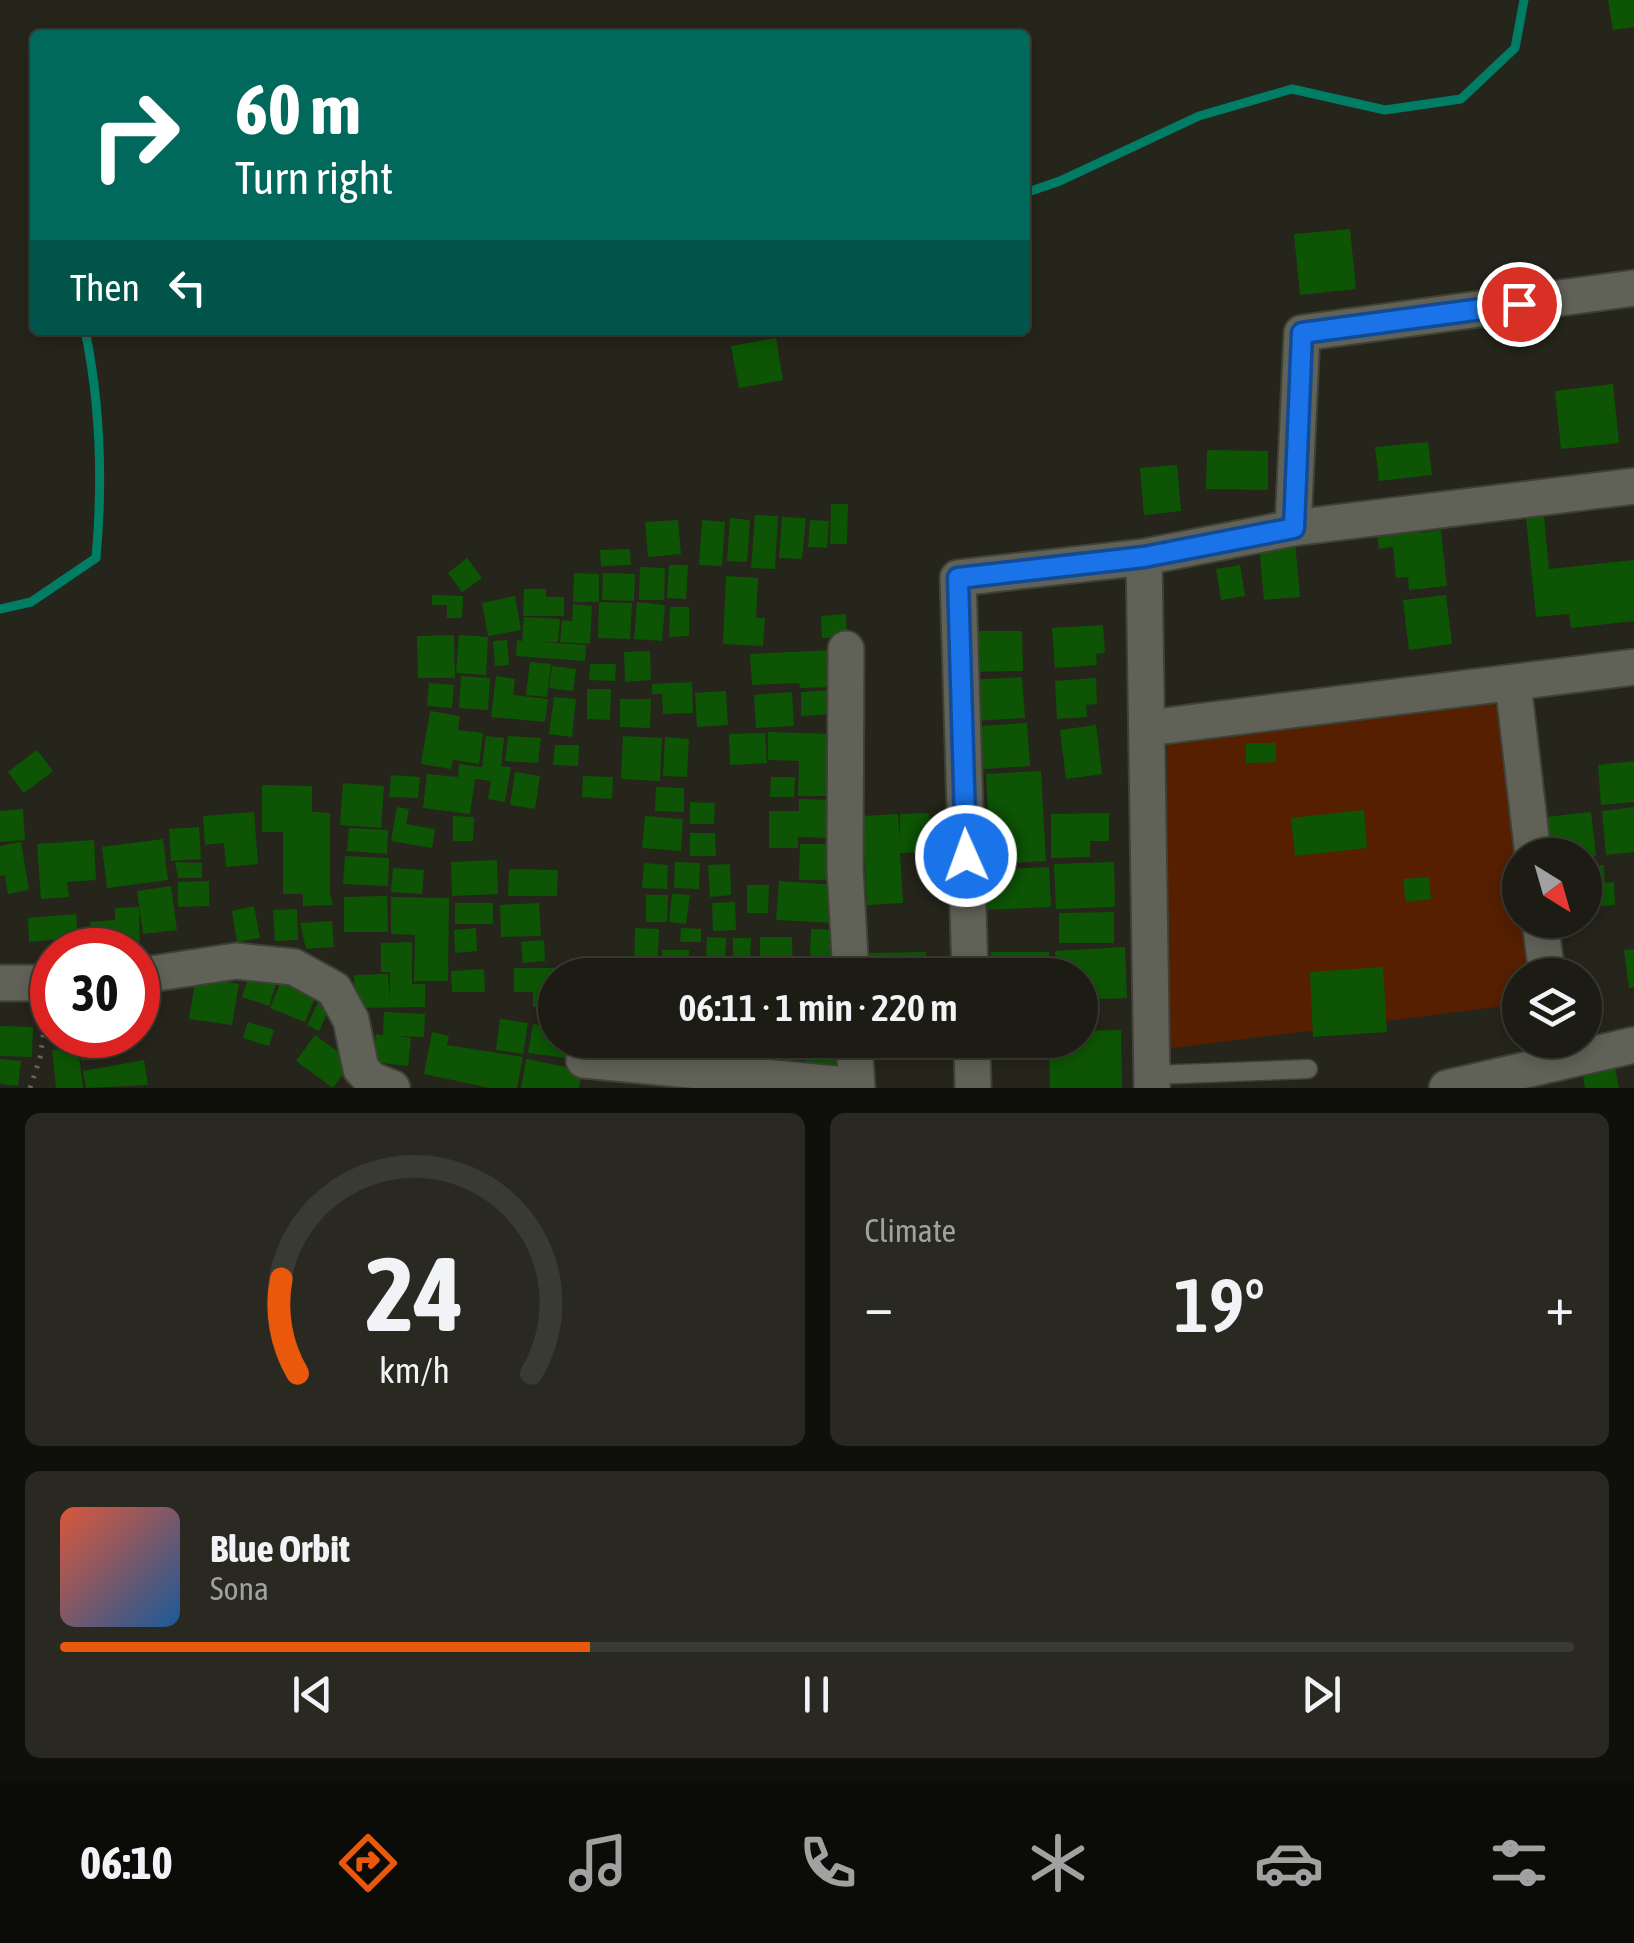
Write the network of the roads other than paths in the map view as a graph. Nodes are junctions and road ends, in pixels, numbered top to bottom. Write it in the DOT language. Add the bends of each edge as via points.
graph roads {
  1 [pos="1633,295"];
  2 [pos="1634,486"];
  3 [pos="1294,528"];
  4 [pos="1144,557"];
  5 [pos="846,648"];
  6 [pos="1634,667"];
  7 [pos="1513,683"];
  8 [pos="1148,728"];
  9 [pos="1531,838"];
  10 [pos="850,958"];
  11 [pos="969,958"];
  12 [pos="160,973"];
  13 [pos="30,983"];
  14 [pos="0,984"];
  15 [pos="1634,1045"];
  16 [pos="1602,1047"];
  17 [pos="855,1058"];
  18 [pos="972,1058"];
  19 [pos="1533,1058"];
  20 [pos="584,1060"];
  21 [pos="1308,1069"];
  22 [pos="1152,1081"];
  23 [pos="857,1087"];
  24 [pos="392,1088"];
  25 [pos="973,1088"];
  26 [pos="1447,1088"];
  1 -- 3 [label="street" via="1302,333"];
  2 -- 3 [label="street"];
  3 -- 4 [label="street"];
  4 -- 8 [label="street"];
  4 -- 11 [label="street" via="958,578"];
  5 -- 10 [label="street"];
  6 -- 7 [label="street"];
  7 -- 8 [label="street"];
  7 -- 9 [label="street"];
  8 -- 22 [label="street"];
  12 -- 24 [label="street" via="236,961 294,967 334,989 351,1020 361,1068"];
  13 -- 14 [label="street"];
  15 -- 16 [label="street"];
  17 -- 23 [label="street"];
  18 -- 25 [label="street"];
  19 -- 26 [label="street"];
  20 -- 23 [label="street"];
  21 -- 22 [label="lane"];
}
